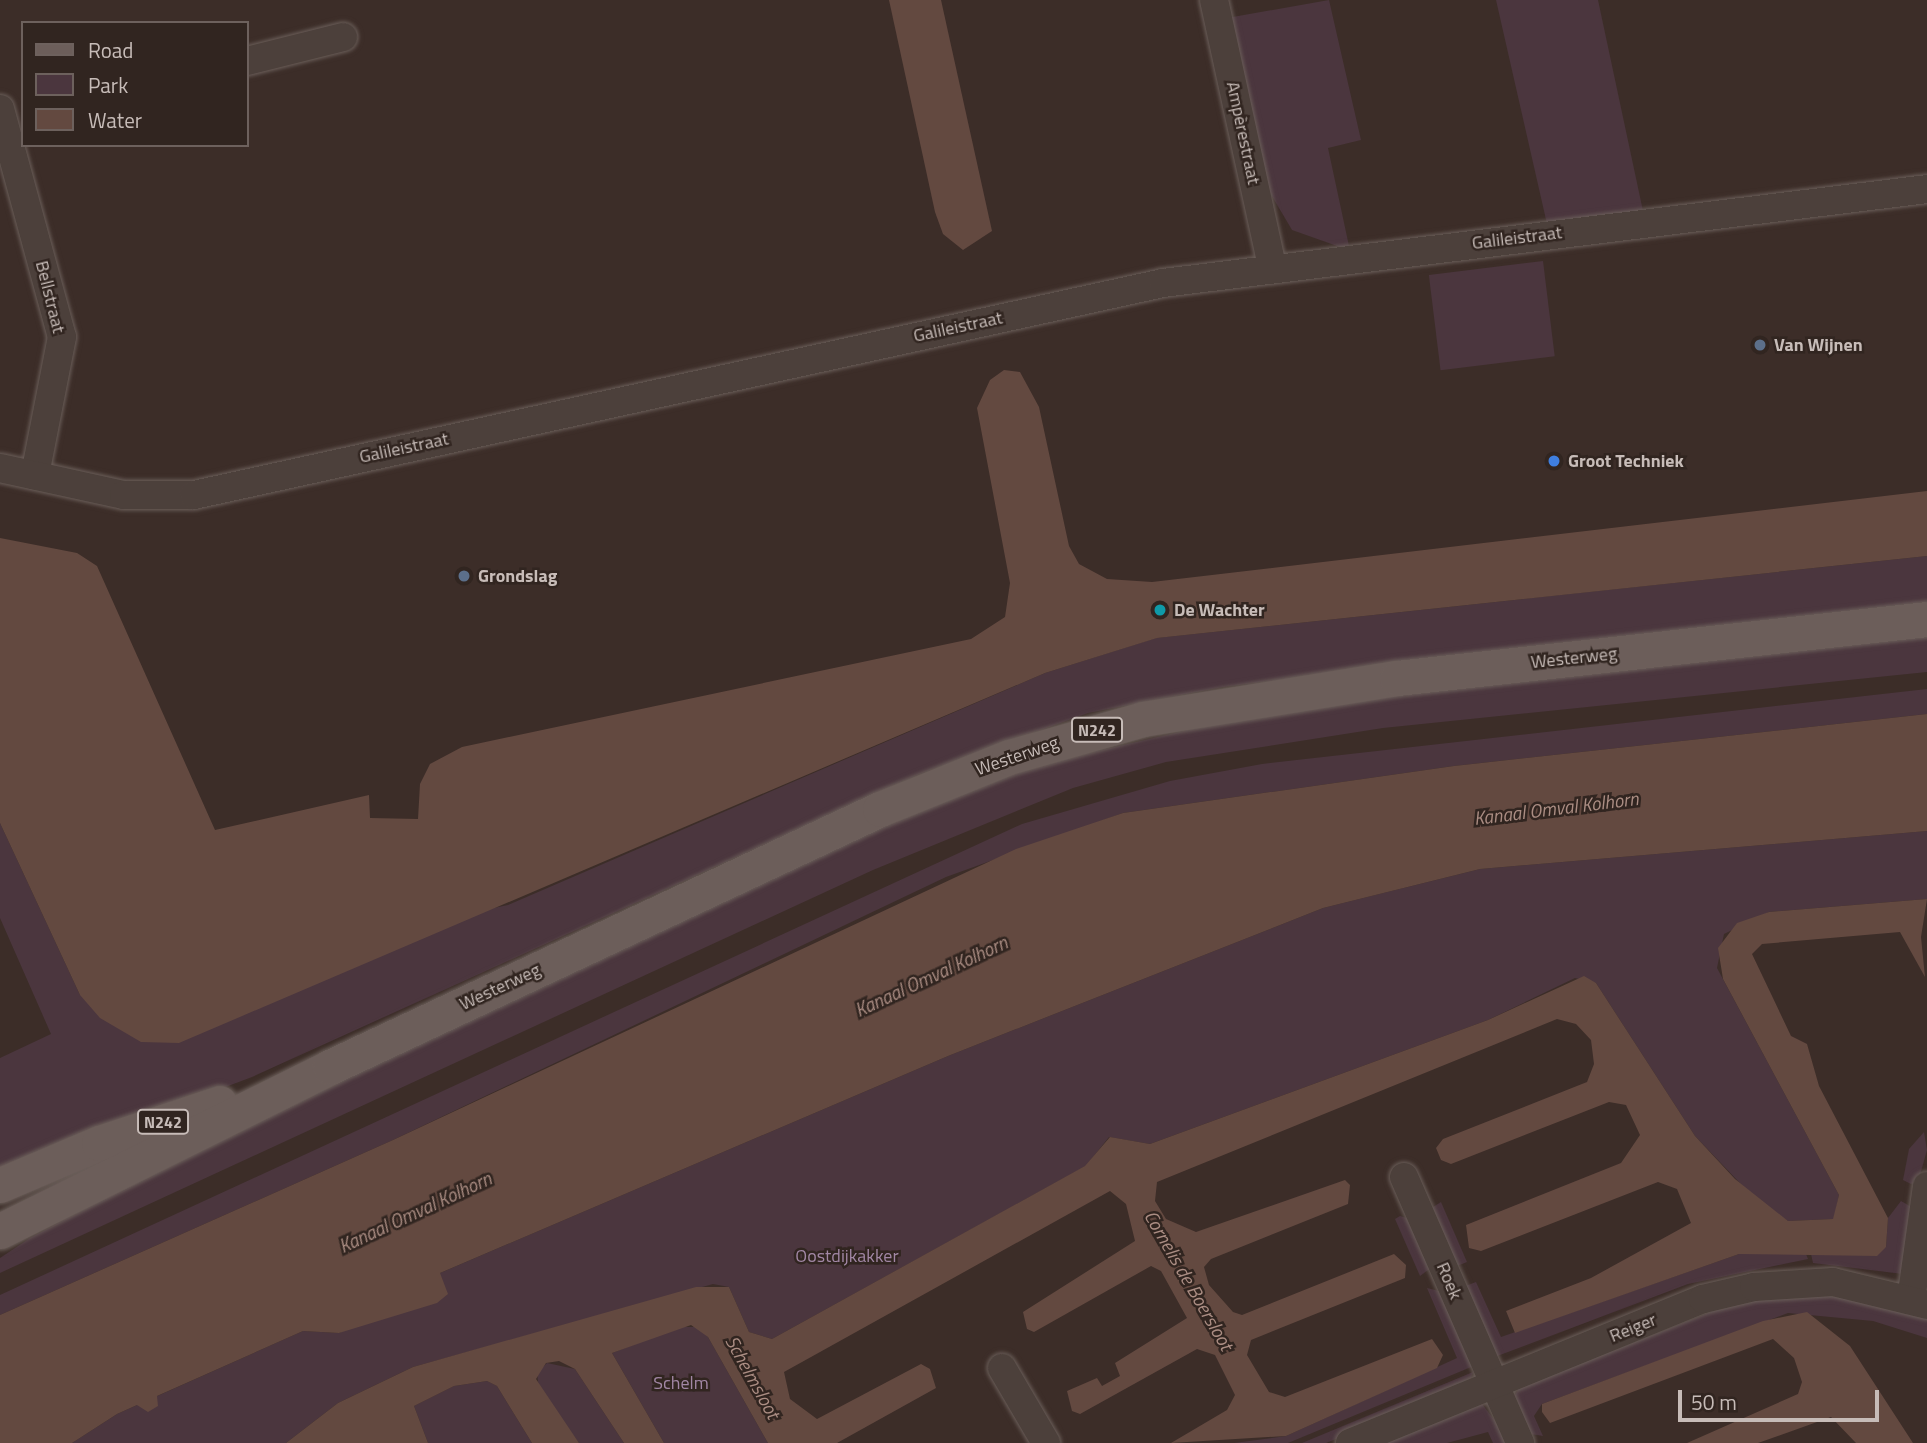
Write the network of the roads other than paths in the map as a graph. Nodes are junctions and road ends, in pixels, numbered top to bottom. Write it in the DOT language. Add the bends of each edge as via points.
graph roads {
  1 [pos="1214,0"];
  2 [pos="343,37"];
  3 [pos="248,61"];
  4 [pos="9,116"];
  5 [pos="1927,189"];
  6 [pos="1272,267"];
  7 [pos="0,468"];
  8 [pos="35,475"];
  9 [pos="1927,619"];
  10 [pos="330,1067"];
  11 [pos="1404,1177"];
  12 [pos="0,1185"];
  13 [pos="1927,1186"];
  14 [pos="67,1199"];
  15 [pos="0,1231"];
  16 [pos="0,1249"];
  17 [pos="1919,1302"];
  18 [pos="1002,1368"];
  19 [pos="1493,1385"];
  20 [pos="1046,1443"];
  21 [pos="1350,1443"];
  22 [pos="1520,1443"];
  1 -- 6 [label="street, Ampèrestraat"];
  2 -- 3 [label="street"];
  4 -- 8 [label="street, Bellstraat" via="62,337"];
  5 -- 6 [label="street, Galileistraat"];
  6 -- 8 [label="street, Galileistraat" via="911,337 194,495 145,498"];
  7 -- 8 [label="street, Galileistraat"];
  9 -- 10 [label="main road, Westerweg / N242" via="1397,678 1220,704 1081,734 918,792"];
  10 -- 12 [label="main road, Westerweg / N242" via="99,1143"];
  10 -- 14 [label="main road, Westerweg / N242"];
  11 -- 19 [label="street, Roek"];
  13 -- 17 [label="street"];
  14 -- 15 [label="main road, Westerweg / N242"];
  14 -- 16 [label="street, Westerweg"];
  17 -- 19 [label="street, Reiger" via="1833,1282 1754,1287 1703,1299"];
  18 -- 20 [label="street"];
  19 -- 21 [label="street, Reiger"];
  19 -- 22 [label="street, Roek"];
}
